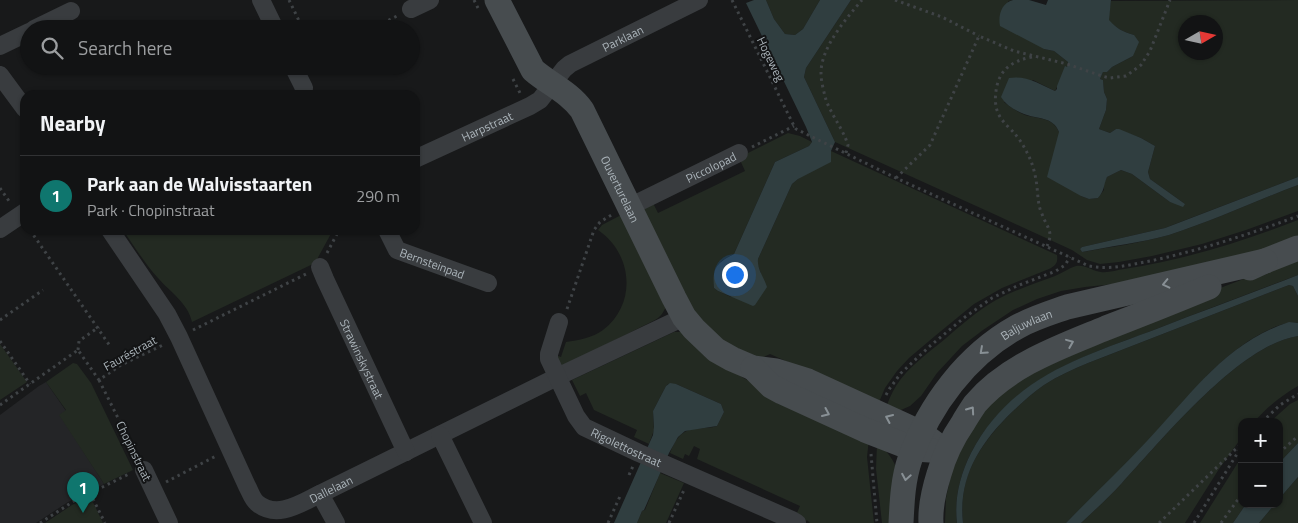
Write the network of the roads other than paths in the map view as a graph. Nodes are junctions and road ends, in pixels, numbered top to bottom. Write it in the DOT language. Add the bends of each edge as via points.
graph roads {
  1 [pos="261,0"];
  2 [pos="430,0"];
  3 [pos="497,0"];
  4 [pos="699,0"];
  5 [pos="411,9"];
  6 [pos="71,11"];
  7 [pos="52,20"];
  8 [pos="271,20"];
  9 [pos="20,36"];
  10 [pos="0,46"];
  11 [pos="0,75"];
  12 [pos="298,75"];
  13 [pos="552,84"];
  14 [pos="304,90"];
  15 [pos="20,102"];
  16 [pos="739,153"];
  17 [pos="420,157"];
  18 [pos="629,207"];
  19 [pos="20,215"];
  20 [pos="0,229"];
  21 [pos="113,235"];
  22 [pos="390,235"];
  23 [pos="1298,248"];
  24 [pos="1265,261"];
  25 [pos="320,266"];
  26 [pos="488,283"];
  27 [pos="684,317"];
  28 [pos="559,322"];
  29 [pos="557,377"];
  30 [pos="440,435"];
  31 [pos="918,441"];
  32 [pos="406,452"];
  33 [pos="946,452"];
  34 [pos="143,469"];
  35 [pos="320,494"];
  36 [pos="169,523"];
  37 [pos="336,523"];
  38 [pos="483,523"];
  39 [pos="797,523"];
  40 [pos="900,523"];
  41 [pos="931,523"];
  1 -- 8 [label="street"];
  2 -- 5 [label="street"];
  3 -- 13 [label="main road, Ouverturelaan" via="529,64"];
  4 -- 13 [label="street, Parklaan" via="570,64"];
  6 -- 7 [label="street"];
  9 -- 10 [label="street"];
  11 -- 15 [label="street"];
  12 -- 14 [label="street"];
  13 -- 17 [label="street, Harpstraat" via="540,100 530,106"];
  13 -- 18 [label="main road, Ouverturelaan" via="570,95 582,110"];
  16 -- 18 [label="street, Piccolopad"];
  18 -- 27 [label="main road, Ouverturelaan"];
  19 -- 20 [label="street"];
  21 -- 35 [label="street, Dallelaan" via="167,314 256,502 270,510 284,510"];
  22 -- 26 [label="street, Bernsteinpad" via="397,250"];
  23 -- 24 [label="main road, Baljuwlaan"];
  24 -- 31 [label="main road, Baljuwlaan, one-way" via="1067,307 1018,327 990,346 952,383 937,403"];
  33 -- 24 [label="main road, Baljuwlaan, one-way" via="975,404 1004,377 1057,348 1227,280"];
  25 -- 32 [label="street, Strawinskystraat"];
  27 -- 29 [label="street, Dallelaan"];
  27 -- 31 [label="main road, Ouverturelaan" via="716,350 732,359 753,368 808,381"];
  28 -- 29 [label="street, Rigolettostraat" via="549,354"];
  29 -- 30 [label="street, Dallelaan"];
  29 -- 39 [label="street, Rigolettostraat" via="584,427"];
  30 -- 32 [label="street, Dallelaan"];
  30 -- 38 [label="street"];
  31 -- 33 [label="main road, Ouverturelaan"];
  31 -- 40 [label="main road, Baljuwlaan, one-way" via="907,472"];
  32 -- 35 [label="street, Dallelaan"];
  33 -- 41 [label="main road, Baljuwlaan" via="930,512"];
  34 -- 36 [label="street, Chopinstraat"];
  35 -- 37 [label="street"];
}
